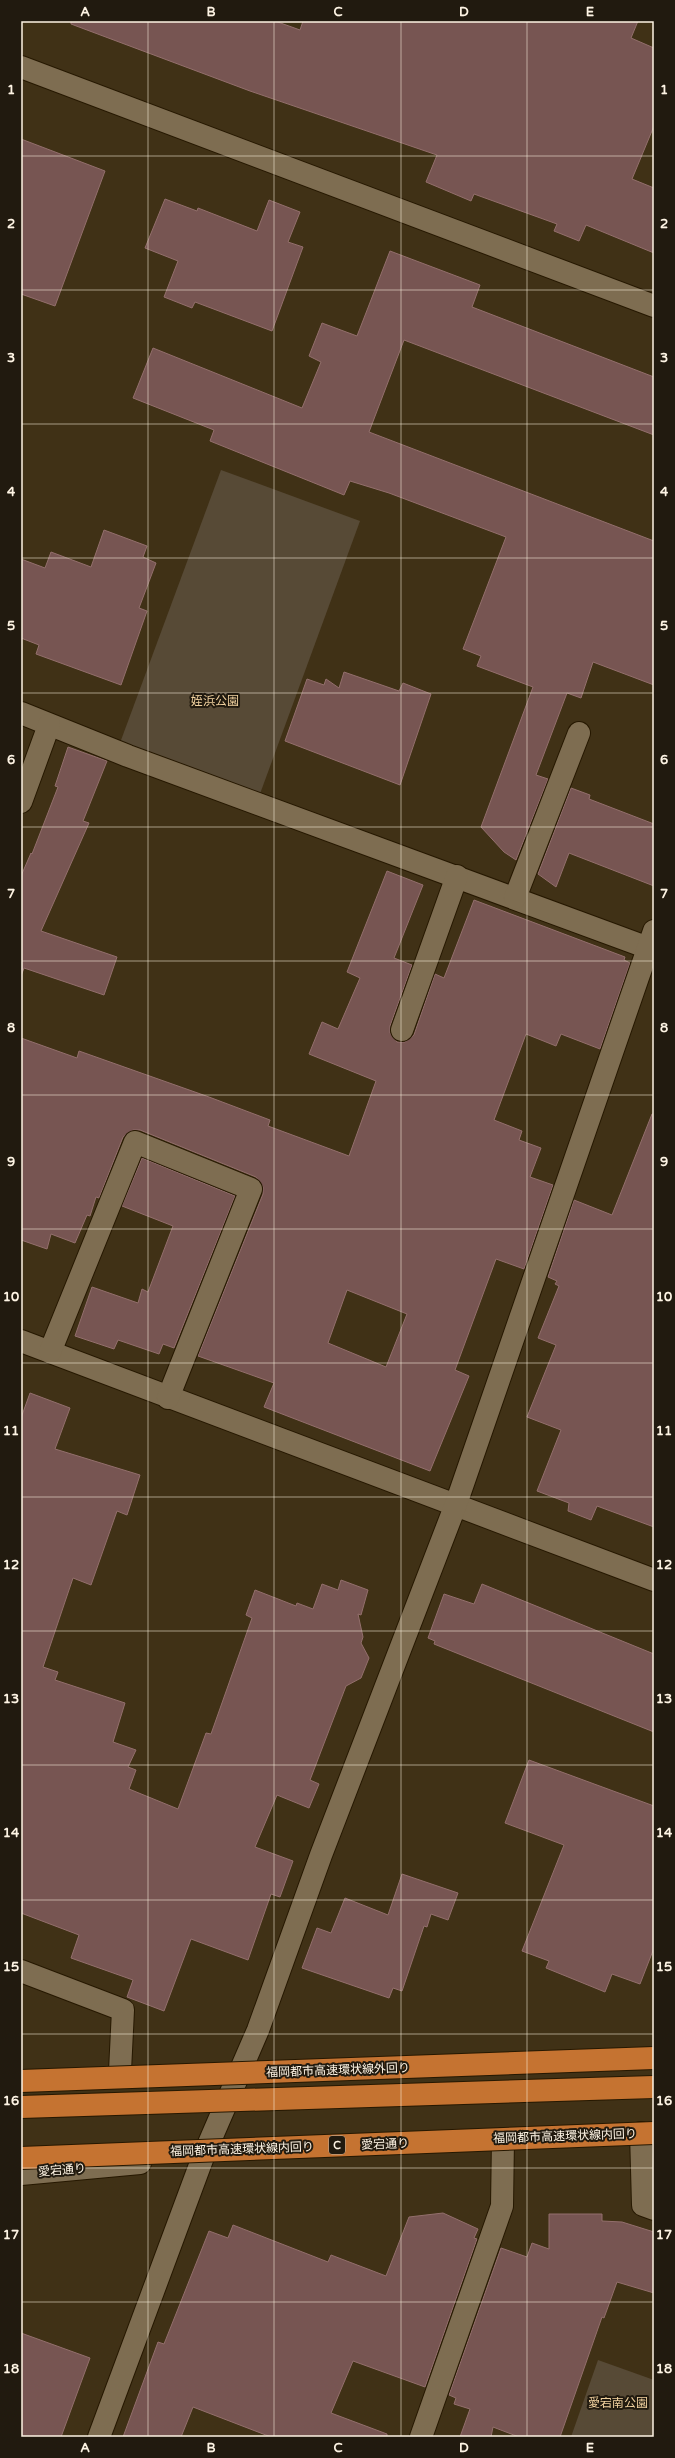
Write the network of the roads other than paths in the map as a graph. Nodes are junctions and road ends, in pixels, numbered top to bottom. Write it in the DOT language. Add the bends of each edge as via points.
graph roads {
  1 [pos="21,67"];
  2 [pos="654,306"];
  3 [pos="21,713"];
  4 [pos="49,725"];
  5 [pos="578,733"];
  6 [pos="21,802"];
  7 [pos="457,876"];
  8 [pos="515,898"];
  9 [pos="652,943"];
  10 [pos="402,1030"];
  11 [pos="21,1341"];
  12 [pos="50,1352"];
  13 [pos="168,1398"];
  14 [pos="456,1504"];
  15 [pos="654,1580"];
  16 [pos="21,1971"];
  17 [pos="654,2058"];
  18 [pos="21,2071"];
  19 [pos="120,2071"];
  20 [pos="238,2072"];
  21 [pos="21,2081"];
  22 [pos="654,2087"];
  23 [pos="21,2107"];
  24 [pos="650,2132"];
  25 [pos="503,2139"];
  26 [pos="203,2157"];
  27 [pos="21,2158"];
  28 [pos="21,2174"];
  29 [pos="654,2209"];
  30 [pos="99,2437"];
  31 [pos="421,2437"];
  1 -- 2 [label="street"];
  3 -- 4 [label="street"];
  4 -- 6 [label="street"];
  4 -- 7 [label="street"];
  5 -- 8 [label="street"];
  7 -- 8 [label="street"];
  7 -- 10 [label="street"];
  8 -- 9 [label="street"];
  9 -- 14 [label="street"];
  11 -- 12 [label="street"];
  12 -- 13 [label="street"];
  12 -- 13 [label="street" via="135,1142 251,1189"];
  13 -- 14 [label="street"];
  14 -- 15 [label="street"];
  14 -- 20 [label="street" via="321,1855 258,2030"];
  16 -- 19 [label="street" via="123,2010"];
  17 -- 20 [label="street" via="350,2072"];
  17 -- 21 [label="highway, 福岡都市高速環状線外回り, bridge"];
  18 -- 19 [label="street"];
  19 -- 20 [label="street"];
  20 -- 26 [label="street"];
  22 -- 23 [label="highway, bridge"];
  24 -- 25 [label="street, 愛宕通り"];
  24 -- 27 [label="highway, 福岡都市高速環状線内回り / C, bridge"];
  24 -- 29 [label="street" via="644,2205"];
  25 -- 26 [label="street, 愛宕通り"];
  25 -- 31 [label="street" via="502,2206"];
  26 -- 28 [label="street, 愛宕通り"];
  26 -- 30 [label="street"];
}
